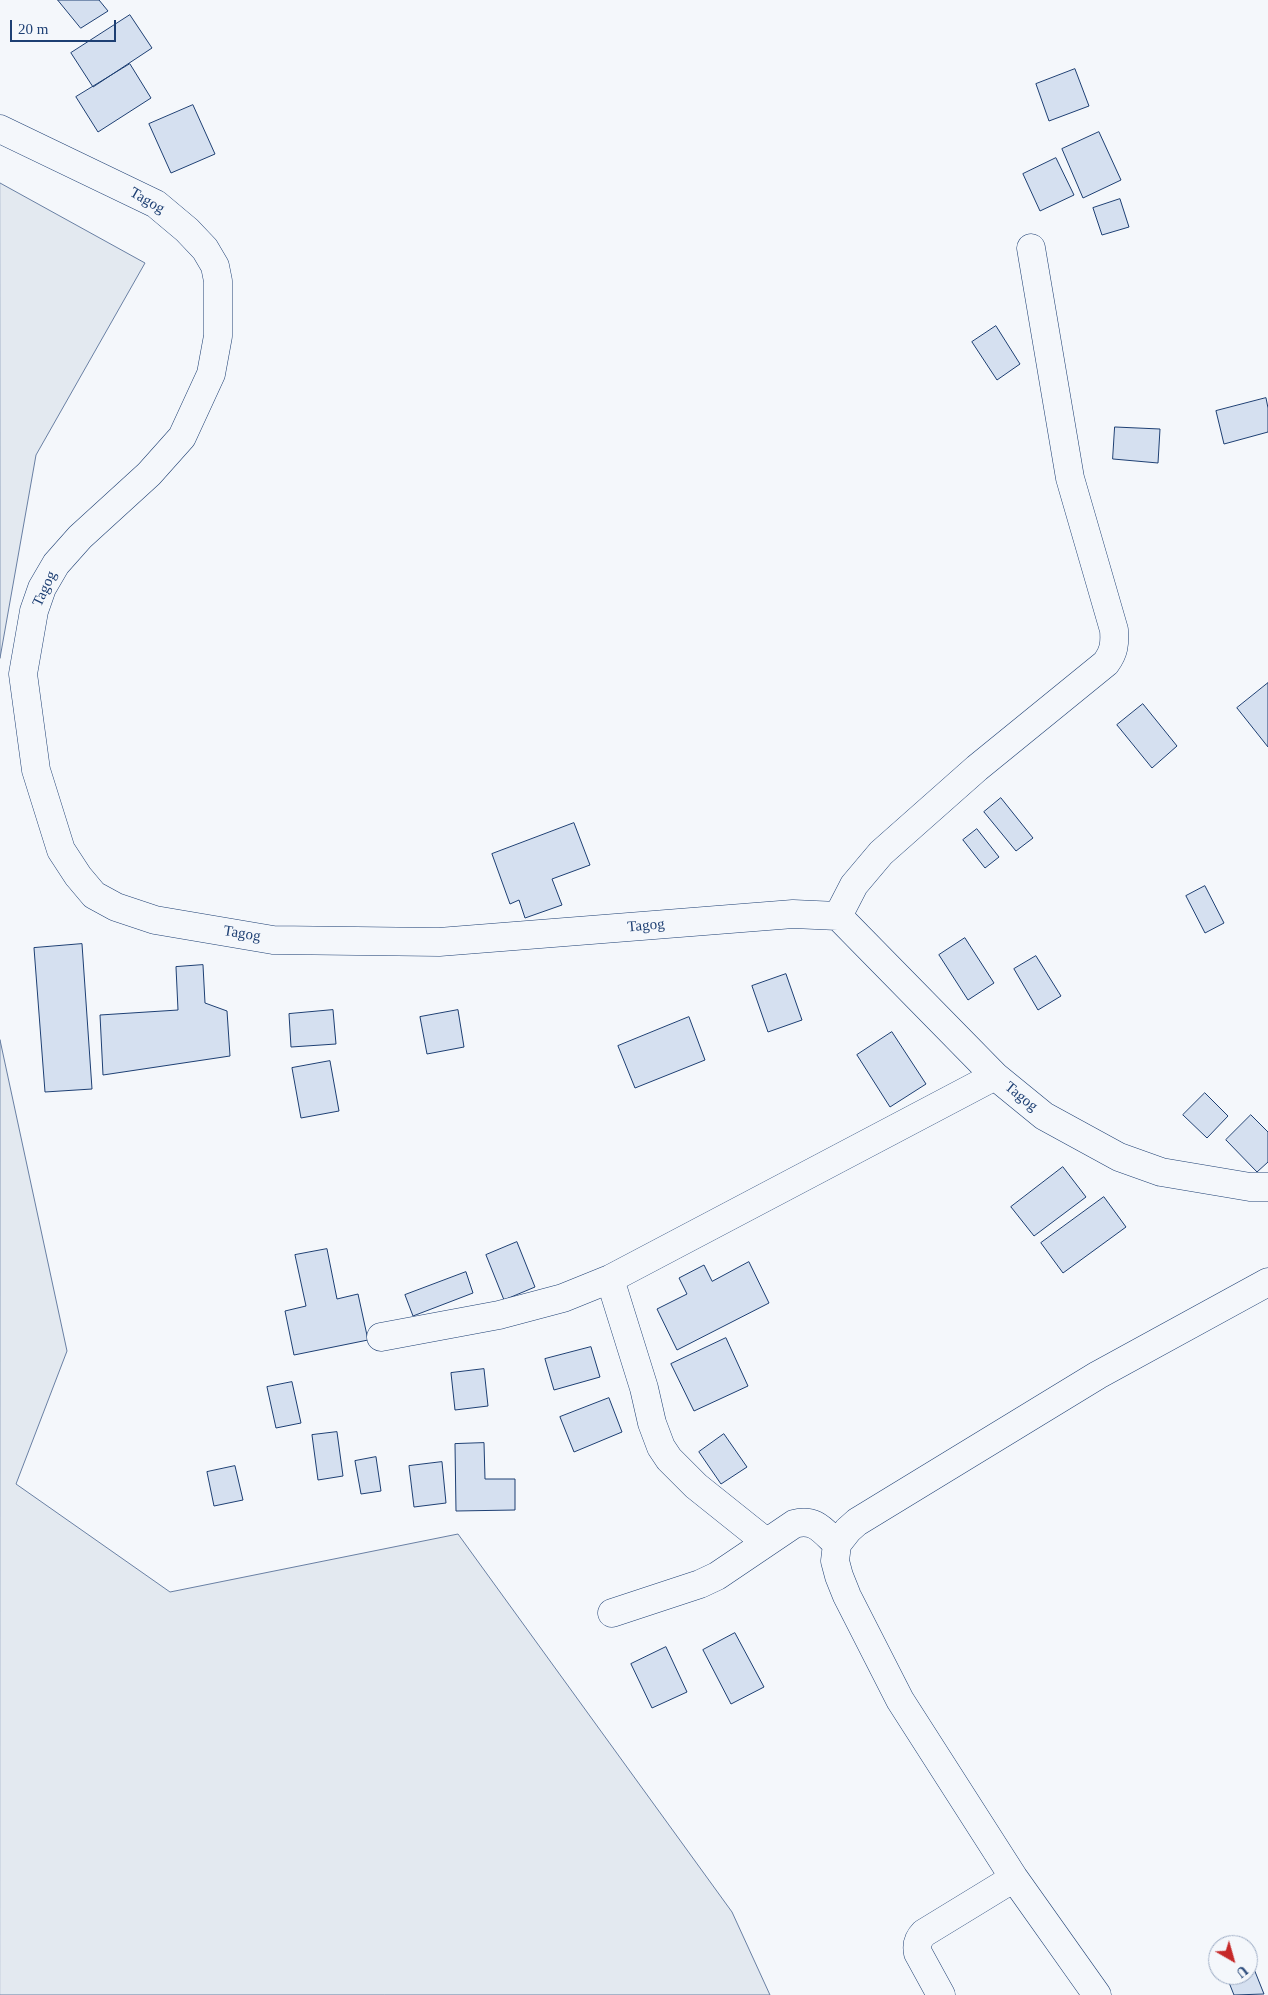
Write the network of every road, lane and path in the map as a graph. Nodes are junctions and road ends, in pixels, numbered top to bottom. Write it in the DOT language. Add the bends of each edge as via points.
graph roads {
  1 [pos="0,129"];
  2 [pos="1031,248"];
  3 [pos="838,916"];
  4 [pos="995,1076"];
  5 [pos="1268,1187"];
  6 [pos="610,1279"];
  7 [pos="1268,1282"];
  8 [pos="382,1337"];
  9 [pos="766,1542"];
  10 [pos="837,1544"];
  11 [pos="612,1613"];
  12 [pos="1014,1878"];
  13 [pos="941,1995"];
  14 [pos="1096,1995"];
  1 -- 3 [label="street, Tagog" via="156,204 205,249 215,266 218,280 218,336 210,374 182,437 149,474 56,564 42,588 34,611 23,674 36,770 61,850 94,895 116,907 155,920 274,940 439,942 793,914"];
  2 -- 3 [label="street" via="1070,478 1114,630 1112,655 881,853 854,885"];
  3 -- 4 [label="street, Tagog"];
  4 -- 5 [label="street, Tagog" via="1044,1116 1119,1158 1161,1172"];
  4 -- 6 [label="street"];
  6 -- 8 [label="street" via="563,1298 499,1315"];
  6 -- 9 [label="street" via="661,1446 669,1459 696,1486"];
  7 -- 10 [label="street" via="1098,1375 857,1522"];
  9 -- 10 [label="street" via="804,1521 814,1524"];
  9 -- 11 [label="street" via="700,1584"];
  10 -- 12 [label="street" via="835,1561 847,1596 900,1700"];
  12 -- 13 [label="street" via="919,1938 918,1953"];
  12 -- 14 [label="street"];
}
